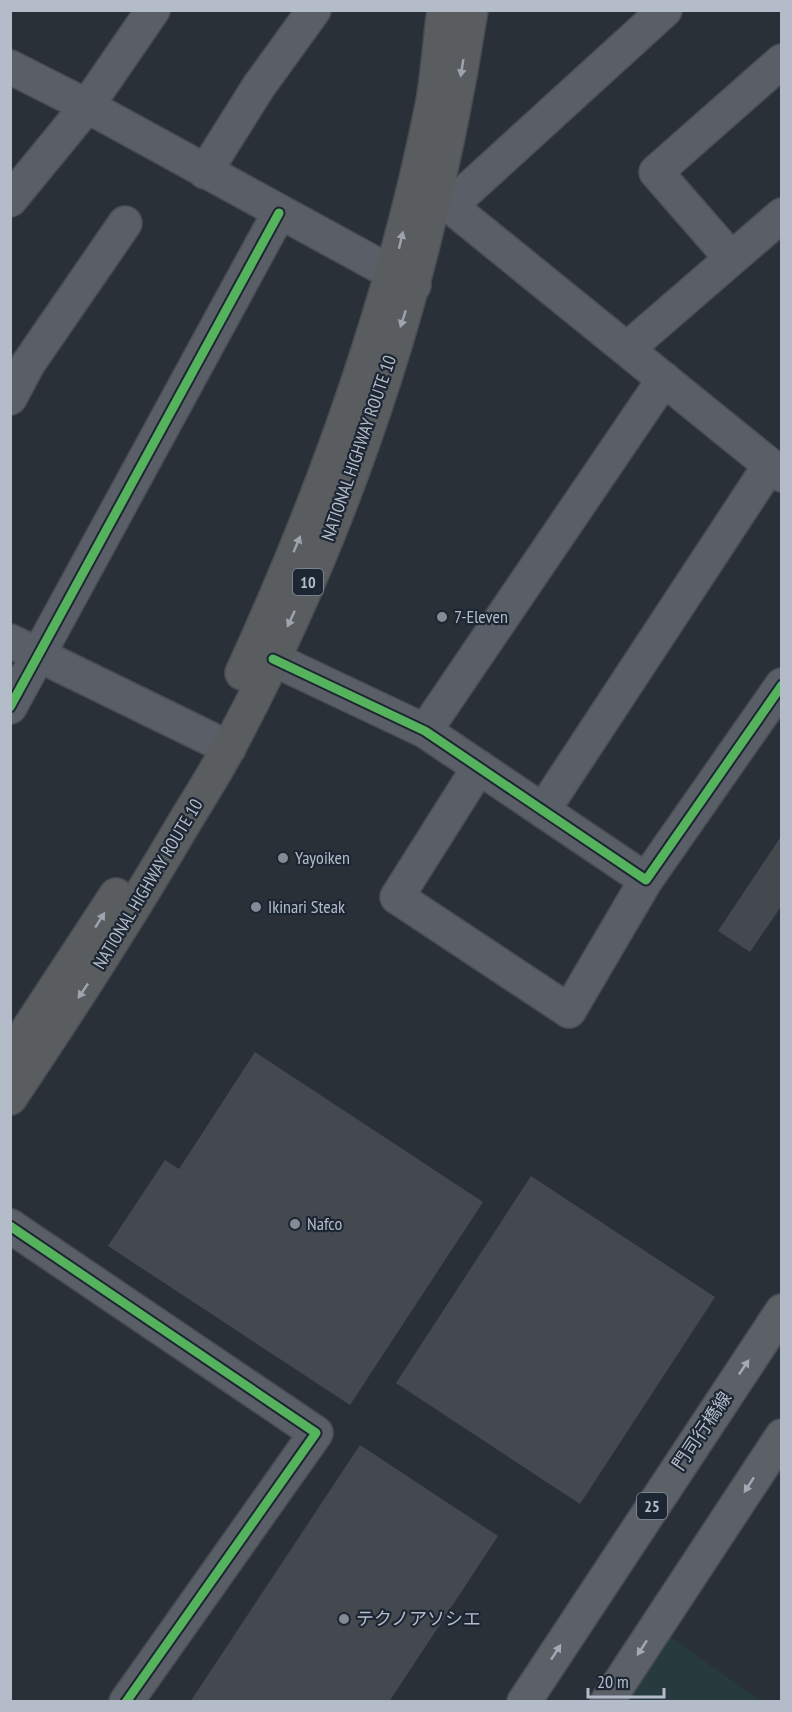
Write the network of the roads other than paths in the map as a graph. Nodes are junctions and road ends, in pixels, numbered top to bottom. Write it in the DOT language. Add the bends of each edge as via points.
graph roads {
  1 [pos="153,10"];
  2 [pos="314,10"];
  3 [pos="444,10"];
  4 [pos="471,10"];
  5 [pos="665,10"];
  6 [pos="782,61"];
  7 [pos="10,67"];
  8 [pos="87,106"];
  9 [pos="205,172"];
  10 [pos="10,200"];
  11 [pos="443,202"];
  12 [pos="279,213"];
  13 [pos="782,216"];
  14 [pos="125,223"];
  15 [pos="731,258"];
  16 [pos="404,280"];
  17 [pos="627,349"];
  18 [pos="664,379"];
  19 [pos="10,398"];
  20 [pos="776,470"];
  21 [pos="24,648"];
  22 [pos="273,659"];
  23 [pos="782,685"];
  24 [pos="10,707"];
  25 [pos="425,731"];
  26 [pos="220,744"];
  27 [pos="479,767"];
  28 [pos="544,809"];
  29 [pos="646,879"];
  30 [pos="10,1057"];
  31 [pos="10,1098"];
  32 [pos="10,1226"];
  33 [pos="782,1311"];
  34 [pos="782,1436"];
  35 [pos="126,1701"];
  36 [pos="524,1701"];
  37 [pos="607,1701"];
  1 -- 8 [label="street"];
  2 -- 9 [label="street" via="259,86"];
  16 -- 3 [label="highway, NATIONAL HIGHWAY ROUTE 10 / 10, one-way"];
  4 -- 11 [label="highway, NATIONAL HIGHWAY ROUTE 10 / 10, one-way"];
  5 -- 11 [label="street"];
  6 -- 15 [label="street" via="656,171"];
  7 -- 8 [label="street"];
  8 -- 9 [label="street"];
  8 -- 10 [label="street"];
  9 -- 12 [label="street"];
  11 -- 16 [label="highway, NATIONAL HIGHWAY ROUTE 10 / 10"];
  11 -- 17 [label="street"];
  12 -- 16 [label="street"];
  12 -- 21 [label="street"];
  13 -- 15 [label="street"];
  14 -- 19 [label="street" via="28,364"];
  15 -- 17 [label="street"];
  16 -- 22 [label="highway, NATIONAL HIGHWAY ROUTE 10 / 10, one-way" via="330,533"];
  26 -- 16 [label="highway, NATIONAL HIGHWAY ROUTE 10 / 10, one-way"];
  17 -- 18 [label="street"];
  18 -- 20 [label="street"];
  18 -- 25 [label="street"];
  20 -- 28 [label="street"];
  21 -- 24 [label="street"];
  21 -- 26 [label="street"];
  22 -- 25 [label="street"];
  22 -- 26 [label="highway, NATIONAL HIGHWAY ROUTE 10 / 10"];
  23 -- 29 [label="street"];
  25 -- 27 [label="street"];
  30 -- 26 [label="highway, NATIONAL HIGHWAY ROUTE 10 / 10, one-way" via="151,839"];
  26 -- 31 [label="highway, NATIONAL HIGHWAY ROUTE 10 / 10, one-way" via="101,963"];
  27 -- 28 [label="street"];
  27 -- 29 [label="street" via="397,897 569,1011"];
  28 -- 29 [label="street"];
  32 -- 35 [label="street" via="316,1433"];
  36 -- 33 [label="main road, 門司行橋線 / 25, one-way"];
  34 -- 37 [label="main road, one-way"];
}
